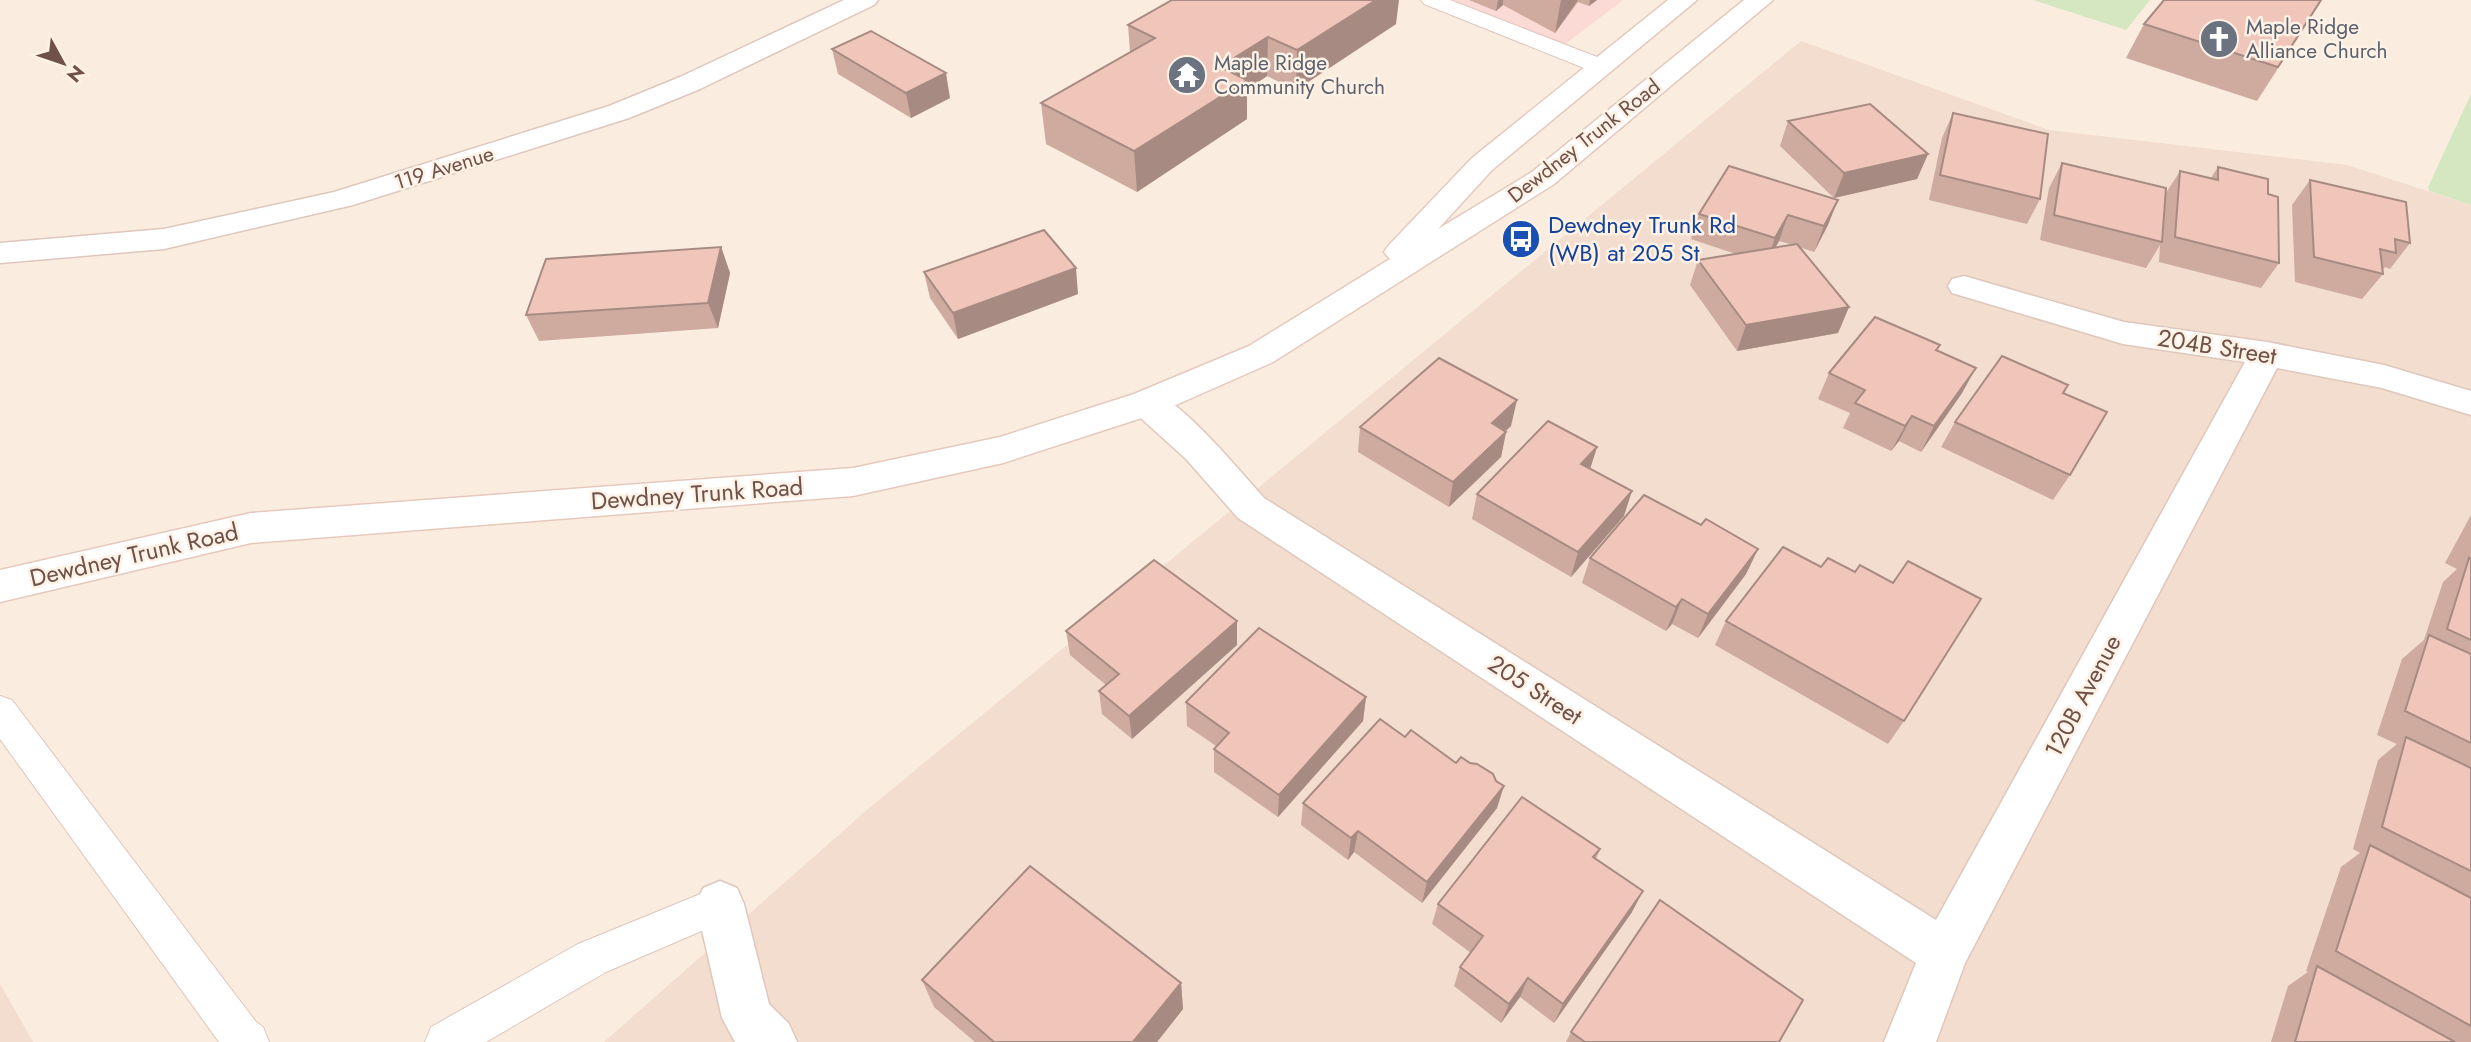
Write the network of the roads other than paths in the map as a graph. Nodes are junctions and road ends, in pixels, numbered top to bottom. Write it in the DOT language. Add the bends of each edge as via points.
graph roads {
  1 [pos="865,0"];
  2 [pos="1431,0"];
  3 [pos="1684,0"];
  4 [pos="1760,0"];
  5 [pos="1602,67"];
  6 [pos="0,253"];
  7 [pos="1964,286"];
  8 [pos="1363,292"];
  9 [pos="2267,354"];
  10 [pos="1147,403"];
  11 [pos="2471,403"];
  12 [pos="0,586"];
  13 [pos="0,711"];
  14 [pos="720,904"];
  15 [pos="1944,953"];
  16 [pos="248,1042"];
  17 [pos="446,1042"];
  18 [pos="771,1042"];
  19 [pos="1910,1042"];
  1 -- 6 [label="street, 119 Avenue" via="619,112 342,199 164,239"];
  2 -- 5 [label="lane"];
  3 -- 5 [label="street, Dewdney Trunk Road"];
  4 -- 8 [label="street, Dewdney Trunk Road" via="1543,178"];
  5 -- 8 [label="street, Dewdney Trunk Road" via="1482,164"];
  7 -- 9 [label="street, 204B Street" via="2123,333"];
  8 -- 10 [label="street, Dewdney Trunk Road" via="1261,354"];
  9 -- 11 [label="street, 204B Street" via="2384,377"];
  9 -- 15 [label="street, 120B Avenue"];
  10 -- 12 [label="street, Dewdney Trunk Road" via="1003,450 853,482 251,528"];
  10 -- 15 [label="street, 205 Street" via="1199,450 1251,508"];
  13 -- 16 [label="lane"];
  14 -- 17 [label="lane" via="592,958"];
  14 -- 18 [label="street" via="747,1018"];
  15 -- 19 [label="street, 120B Avenue"];
}
